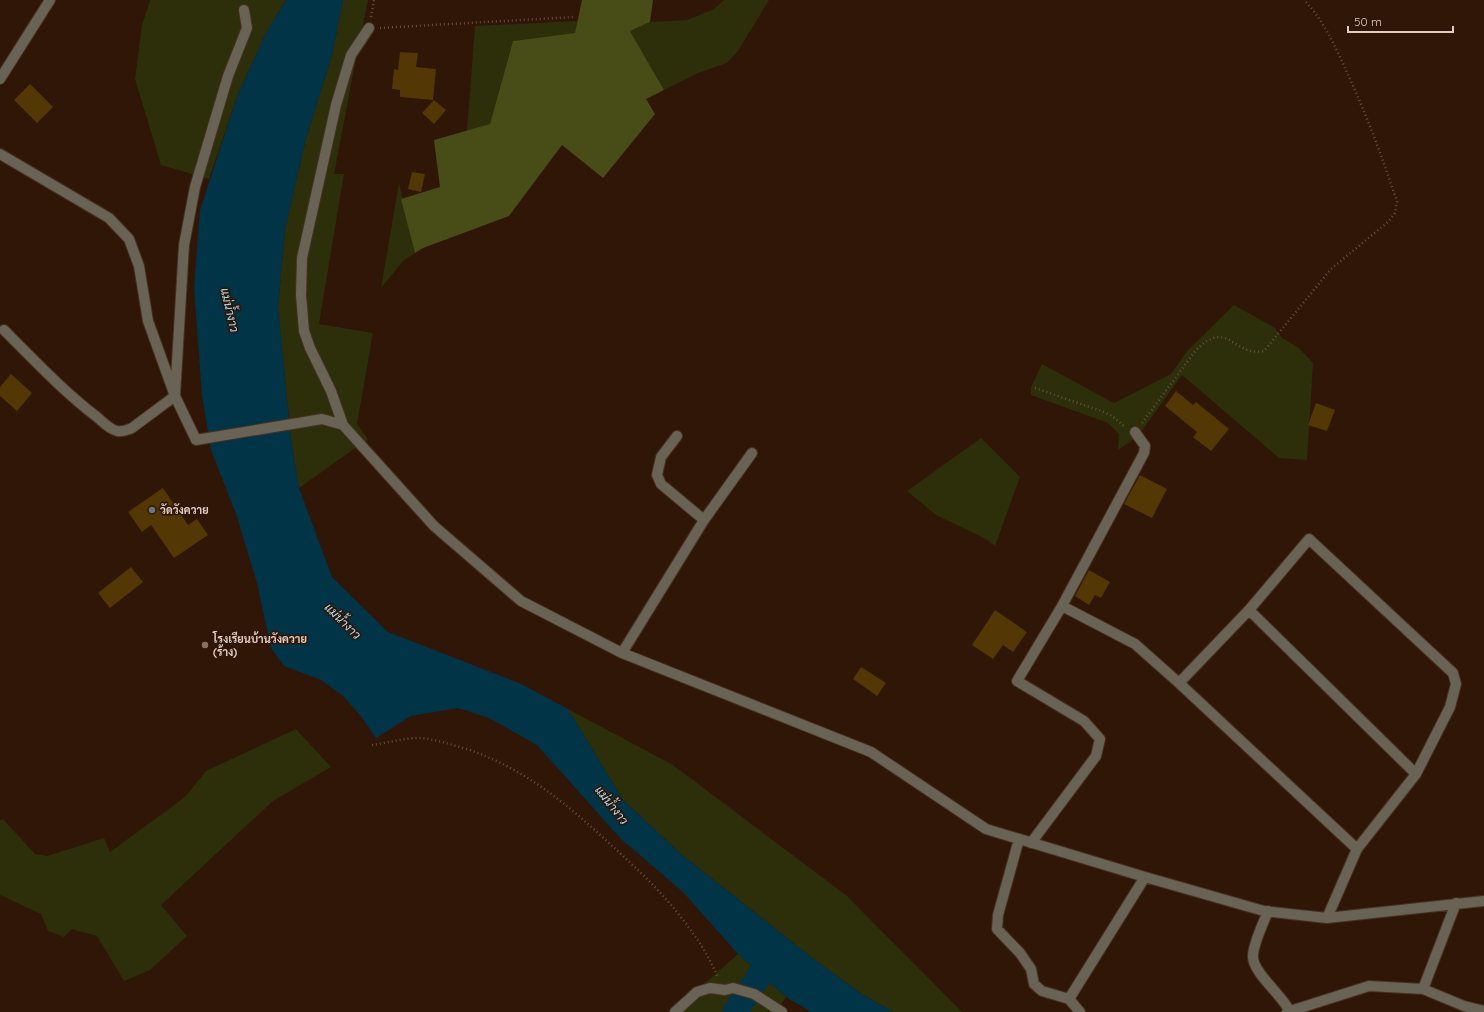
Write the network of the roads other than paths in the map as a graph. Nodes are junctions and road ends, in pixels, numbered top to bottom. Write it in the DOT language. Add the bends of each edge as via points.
graph roads {
  1 [pos="50,0"];
  2 [pos="244,10"];
  3 [pos="369,28"];
  4 [pos="2,73"];
  5 [pos="0,154"];
  6 [pos="4,330"];
  7 [pos="174,396"];
  8 [pos="343,424"];
  9 [pos="1135,432"];
  10 [pos="677,436"];
  11 [pos="752,453"];
  12 [pos="704,520"];
  13 [pos="1062,606"];
  14 [pos="1249,610"];
  15 [pos="622,653"];
  16 [pos="1179,683"];
  17 [pos="1416,774"];
  18 [pos="1019,839"];
  19 [pos="1031,843"];
  20 [pos="1356,849"];
  21 [pos="1145,877"];
  22 [pos="1484,901"];
  23 [pos="1456,903"];
  24 [pos="1268,911"];
  25 [pos="1327,918"];
  26 [pos="1423,989"];
  27 [pos="1069,999"];
  28 [pos="1318,1007"];
  29 [pos="1484,1010"];
  30 [pos="1288,1011"];
  31 [pos="675,1012"];
  32 [pos="782,1012"];
  33 [pos="1080,1012"];
  1 -- 4 [label="street"];
  2 -- 7 [label="street" via="247,28 228,76 195,187 185,238"];
  3 -- 8 [label="street" via="350,55 302,258 301,295 304,331 332,391"];
  5 -- 7 [label="street" via="109,218 129,239 139,266 148,321"];
  6 -- 7 [label="street" via="54,381 118,431 132,428"];
  7 -- 8 [label="street" via="196,440 322,419"];
  8 -- 15 [label="street" via="434,526 521,601"];
  9 -- 13 [label="street" via="1145,446 1144,453"];
  10 -- 12 [label="street" via="661,457 657,475 661,484"];
  11 -- 12 [label="street"];
  12 -- 15 [label="street"];
  13 -- 16 [label="street" via="1135,644"];
  13 -- 19 [label="street" via="1017,680 1084,721 1100,740 1096,756"];
  14 -- 16 [label="street"];
  14 -- 17 [label="street"];
  14 -- 17 [label="street" via="1309,539 1453,674 1456,684 1450,707"];
  15 -- 18 [label="street" via="871,752 986,829"];
  16 -- 20 [label="street"];
  17 -- 20 [label="street"];
  18 -- 19 [label="street"];
  18 -- 27 [label="street" via="998,915 997,929 1020,953 1030,969 1034,984 1042,991"];
  19 -- 21 [label="street"];
  20 -- 25 [label="street"];
  21 -- 24 [label="street"];
  21 -- 27 [label="street"];
  22 -- 23 [label="street"];
  23 -- 25 [label="street"];
  23 -- 26 [label="street"];
  24 -- 25 [label="street"];
  24 -- 30 [label="street" via="1253,955 1254,966 1285,1001"];
  26 -- 28 [label="street" via="1369,986"];
  26 -- 29 [label="street" via="1464,1006"];
  27 -- 33 [label="street"];
  28 -- 30 [label="street"];
  31 -- 32 [label="street" via="697,992 710,988 733,988 754,994"];
}
